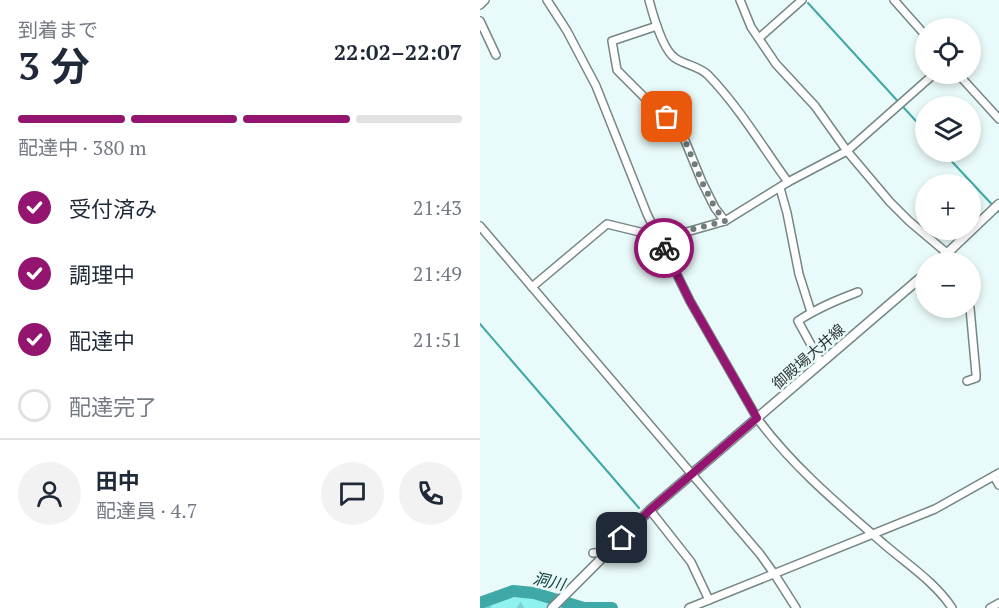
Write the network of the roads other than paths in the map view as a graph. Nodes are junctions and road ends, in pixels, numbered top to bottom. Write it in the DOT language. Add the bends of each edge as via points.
graph roads {
  1 [pos="485,0"];
  2 [pos="547,0"];
  3 [pos="649,0"];
  4 [pos="740,0"];
  5 [pos="802,0"];
  6 [pos="894,0"];
  7 [pos="480,5"];
  8 [pos="480,21"];
  9 [pos="915,24"];
  10 [pos="657,26"];
  11 [pos="759,38"];
  12 [pos="496,55"];
  13 [pos="923,84"];
  14 [pos="967,84"];
  15 [pos="999,119"];
  16 [pos="846,151"];
  17 [pos="788,182"];
  18 [pos="780,188"];
  19 [pos="997,206"];
  20 [pos="725,221"];
  21 [pos="480,226"];
  22 [pos="656,234"];
  23 [pos="946,252"];
  24 [pos="950,252"];
  25 [pos="915,282"];
  26 [pos="532,287"];
  27 [pos="858,292"];
  28 [pos="811,312"];
  29 [pos="971,318"];
  30 [pos="821,363"];
  31 [pos="967,381"];
  32 [pos="757,418"];
  33 [pos="693,474"];
  34 [pos="997,474"];
  35 [pos="999,485"];
  36 [pos="650,510"];
  37 [pos="873,534"];
  38 [pos="609,552"];
  39 [pos="593,553"];
  40 [pos="775,574"];
  41 [pos="709,600"];
  42 [pos="999,603"];
  43 [pos="552,608"];
  44 [pos="689,608"];
  45 [pos="796,608"];
  46 [pos="952,608"];
  47 [pos="990,608"];
  1 -- 7 [label="street"];
  2 -- 22 [label="street" via="596,86"];
  3 -- 10 [label="street"];
  4 -- 11 [label="street"];
  5 -- 11 [label="street"];
  6 -- 9 [label="street"];
  8 -- 12 [label="street"];
  10 -- 17 [label="street" via="674,58 706,73"];
  10 -- 20 [label="street" via="612,41 617,70 679,126 702,182"];
  11 -- 16 [label="street"];
  13 -- 16 [label="street"];
  14 -- 15 [label="street"];
  16 -- 17 [label="street"];
  16 -- 23 [label="street" via="909,221"];
  17 -- 18 [label="street"];
  18 -- 20 [label="street"];
  18 -- 28 [label="street"];
  19 -- 24 [label="main road"];
  20 -- 22 [label="street"];
  21 -- 26 [label="street"];
  22 -- 26 [label="street" via="607,224"];
  22 -- 32 [label="street"];
  25 -- 30 [label="main road, 御殿場大井線"];
  26 -- 33 [label="street"];
  27 -- 28 [label="street"];
  28 -- 30 [label="street" via="798,321"];
  29 -- 31 [label="street" via="976,378"];
  30 -- 32 [label="main road, 御殿場大井線"];
  32 -- 33 [label="main road, 御殿場大井線"];
  32 -- 37 [label="street" via="802,469"];
  33 -- 36 [label="main road, 御殿場大井線"];
  33 -- 40 [label="street"];
  34 -- 35 [label="street"];
  34 -- 37 [label="street" via="935,509"];
  36 -- 38 [label="main road, 御殿場大井線"];
  36 -- 41 [label="street" via="691,562"];
  37 -- 40 [label="street"];
  37 -- 46 [label="street" via="935,587"];
  38 -- 39 [label="street"];
  38 -- 43 [label="main road, 御殿場大井線"];
  40 -- 41 [label="street"];
  40 -- 45 [label="street"];
  41 -- 44 [label="street"];
  42 -- 47 [label="street"];
}
